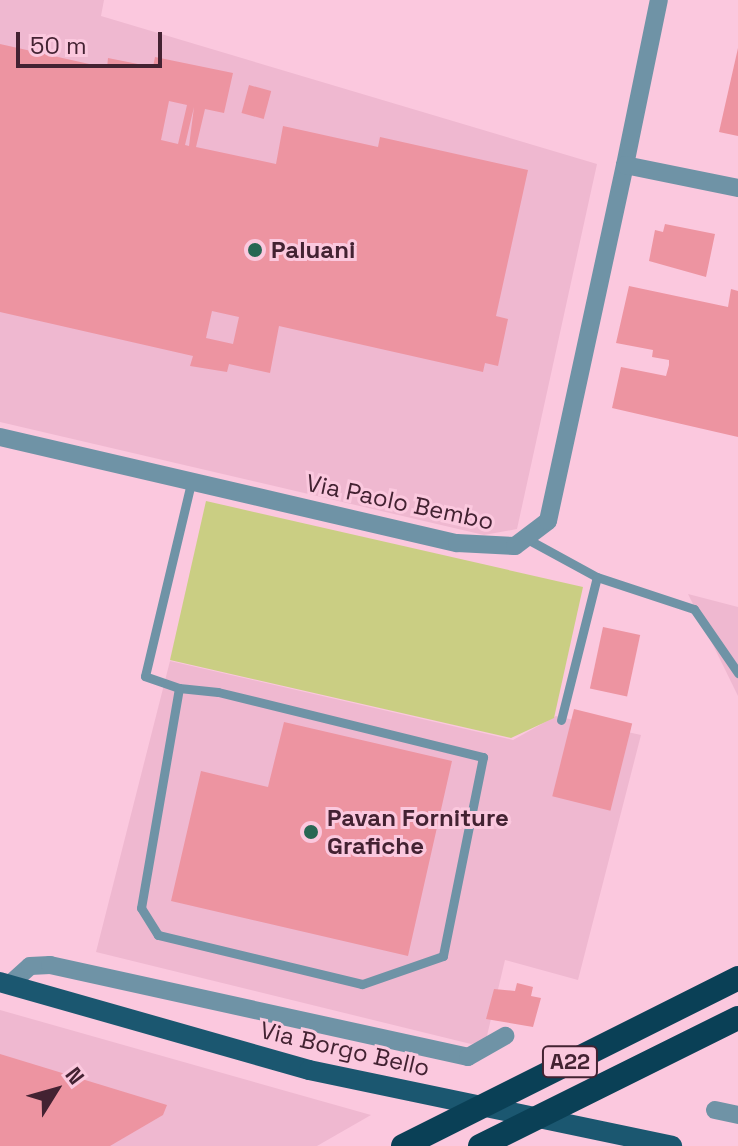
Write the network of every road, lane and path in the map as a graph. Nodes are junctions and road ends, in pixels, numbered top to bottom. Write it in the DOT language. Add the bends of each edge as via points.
graph roads {
  1 [pos="659,0"];
  2 [pos="625,165"];
  3 [pos="738,188"];
  4 [pos="0,437"];
  5 [pos="192,479"];
  6 [pos="529,540"];
  7 [pos="597,577"];
  8 [pos="738,673"];
  9 [pos="179,688"];
  10 [pos="561,720"];
  11 [pos="738,978"];
  12 [pos="5,984"];
  13 [pos="738,1018"];
  14 [pos="505,1036"];
  15 [pos="715,1110"];
  16 [pos="738,1115"];
  17 [pos="403,1146"];
  18 [pos="480,1146"];
  19 [pos="672,1146"];
  1 -- 2 [label="street"];
  2 -- 3 [label="street"];
  2 -- 6 [label="street" via="548,521"];
  4 -- 5 [label="street, Via Paolo Bembo"];
  5 -- 6 [label="street, Via Paolo Bembo" via="457,543 500,549"];
  5 -- 9 [label="lane" via="145,676"];
  6 -- 7 [label="lane"];
  7 -- 8 [label="lane" via="694,609"];
  7 -- 10 [label="lane"];
  9 -- 9 [label="lane" via="141,908 158,935 362,984 443,956 483,757 218,692"];
  11 -- 17 [label="highway, A22"];
  12 -- 14 [label="street, Via Borgo Bello" via="30,966 50,965 468,1057"];
  12 -- 19 [label="main road, Via Borgo Bello" via="309,1070"];
  13 -- 18 [label="highway, A22"];
  15 -- 16 [label="street"];
}
